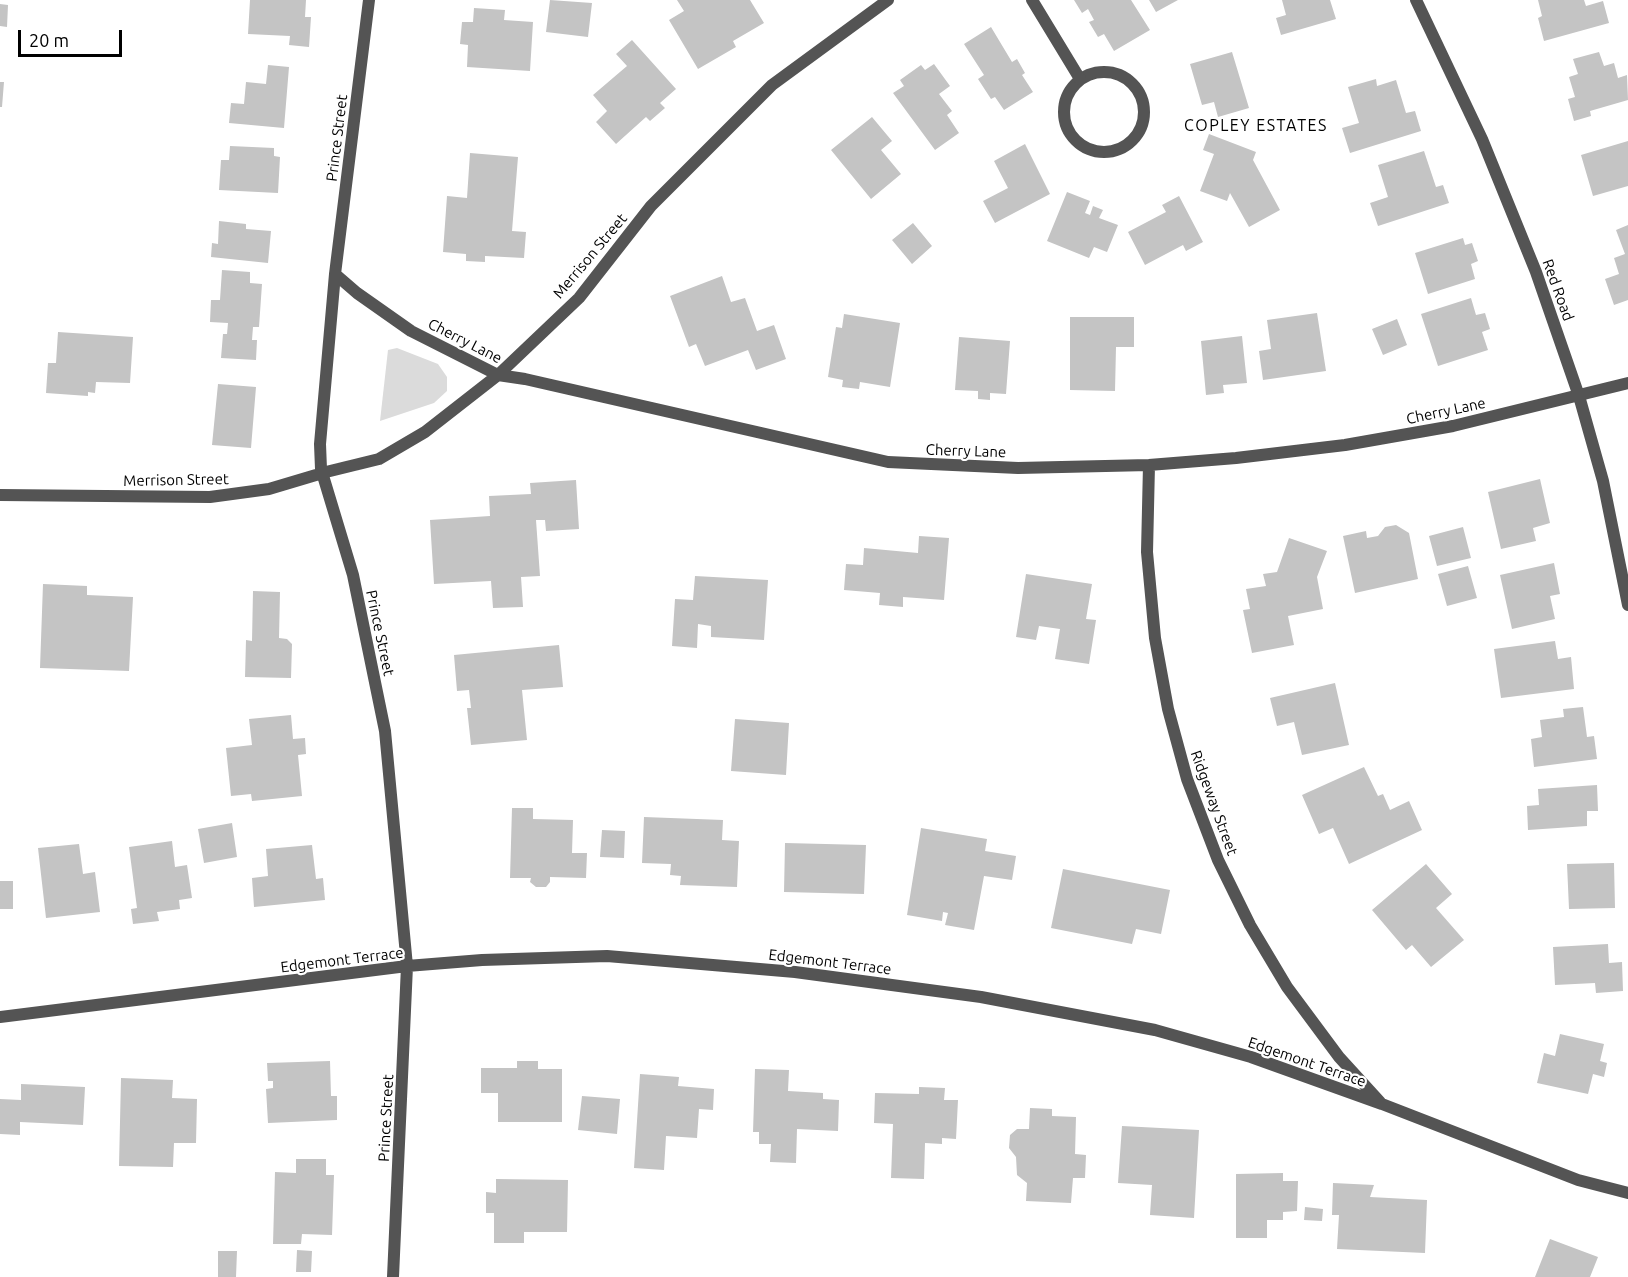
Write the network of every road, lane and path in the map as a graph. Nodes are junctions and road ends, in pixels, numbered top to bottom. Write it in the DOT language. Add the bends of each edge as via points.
graph roads {
  1 [pos="369,0"];
  2 [pos="888,0"];
  3 [pos="1032,0"];
  4 [pos="1416,0"];
  5 [pos="1080,79"];
  6 [pos="335,274"];
  7 [pos="498,375"];
  8 [pos="1628,382"];
  9 [pos="1579,396"];
  10 [pos="1149,465"];
  11 [pos="322,473"];
  12 [pos="0,495"];
  13 [pos="1628,605"];
  14 [pos="408,966"];
  15 [pos="0,1017"];
  16 [pos="1382,1104"];
  17 [pos="1628,1193"];
  18 [pos="393,1277"];
  1 -- 6 [label="street, Prince Street"];
  2 -- 7 [label="street, Merrison Street" via="772,85 651,206 579,297"];
  3 -- 5 [label="street"];
  4 -- 9 [label="street, Red Road" via="1482,139 1536,272"];
  5 -- 5 [label="street" via="1064,102 1067,130 1087,149 1101,153 1128,145 1143,125 1145,112 1137,88 1111,72 1092,73"];
  6 -- 7 [label="street, Cherry Lane" via="411,331"];
  6 -- 11 [label="street, Prince Street" via="320,444"];
  7 -- 10 [label="street, Cherry Lane" via="888,462 1018,468"];
  7 -- 11 [label="street, Merrison Street" via="425,432 379,459"];
  8 -- 9 [label="street, Cherry Lane"];
  9 -- 10 [label="street, Cherry Lane" via="1453,426 1345,445"];
  9 -- 13 [label="street, Red Road" via="1603,481"];
  10 -- 16 [label="street, Ridgeway Street" via="1147,552 1155,638 1168,710 1187,779 1218,860 1287,987 1339,1057"];
  11 -- 12 [label="street, Merrison Street" via="269,489 210,497"];
  11 -- 14 [label="street, Prince Street" via="353,575 385,731"];
  14 -- 15 [label="street, Edgemont Terrace"];
  14 -- 16 [label="street, Edgemont Terrace" via="608,956 795,972 981,997 1155,1030 1251,1057"];
  14 -- 18 [label="street, Prince Street"];
  16 -- 17 [label="street, Edgemont Terrace" via="1578,1180"];
}
